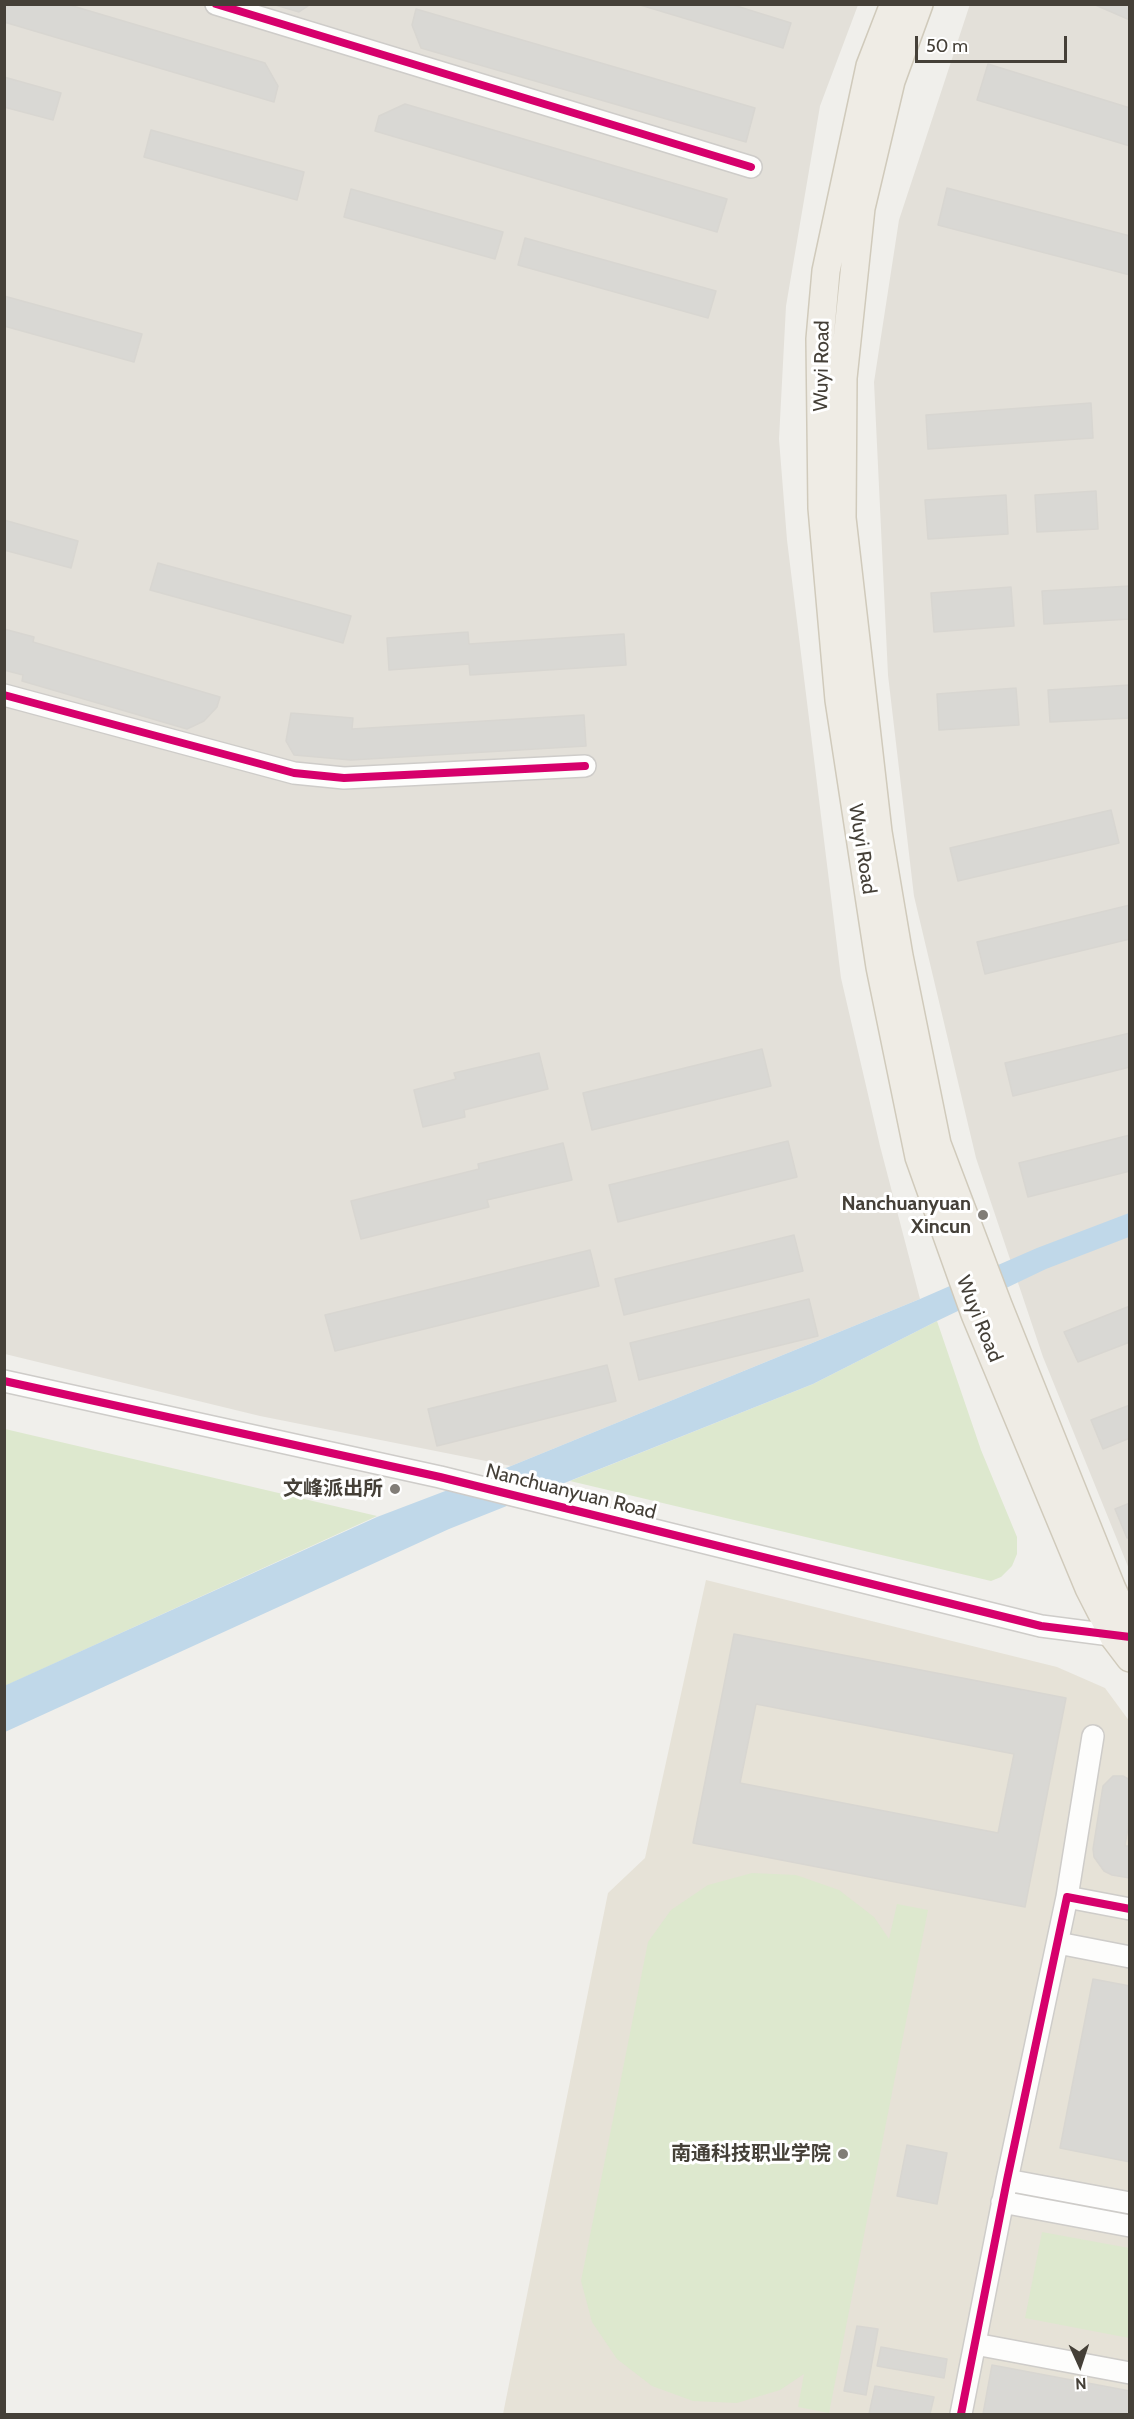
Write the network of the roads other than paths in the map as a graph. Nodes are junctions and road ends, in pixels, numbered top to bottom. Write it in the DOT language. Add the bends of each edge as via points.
graph roads {
  1 [pos="216,4"];
  2 [pos="894,4"];
  3 [pos="919,4"];
  4 [pos="751,167"];
  5 [pos="4,695"];
  6 [pos="585,766"];
  7 [pos="971,1268"];
  8 [pos="4,1380"];
  9 [pos="1126,1640"];
  10 [pos="1093,1736"];
  11 [pos="1067,1897"];
  12 [pos="1130,1909"];
  13 [pos="1058,1943"];
  14 [pos="1130,1957"];
  15 [pos="1006,2180"];
  16 [pos="1002,2202"];
  17 [pos="1130,2203"];
  18 [pos="1130,2226"];
  19 [pos="975,2344"];
  20 [pos="1130,2373"];
  21 [pos="961,2415"];
  1 -- 4 [label="street"];
  2 -- 7 [label="main road, Wuyi Road" via="870,66 826,271 820,339 822,508 839,700 880,967 919,1157"];
  3 -- 7 [label="main road, Wuyi Road" via="891,81 861,208 843,378 842,518 878,832 899,956 937,1144"];
  5 -- 6 [label="street" via="294,773 344,778"];
  7 -- 9 [label="main road, Wuyi Road" via="1089,1588"];
  8 -- 9 [label="street, Nanchuanyuan Road" via="440,1477 1041,1626"];
  10 -- 11 [label="street"];
  11 -- 12 [label="street"];
  11 -- 13 [label="street"];
  13 -- 14 [label="street"];
  13 -- 15 [label="street"];
  15 -- 16 [label="street"];
  15 -- 17 [label="street"];
  16 -- 18 [label="street"];
  16 -- 19 [label="street"];
  19 -- 20 [label="street"];
  19 -- 21 [label="street"];
}
